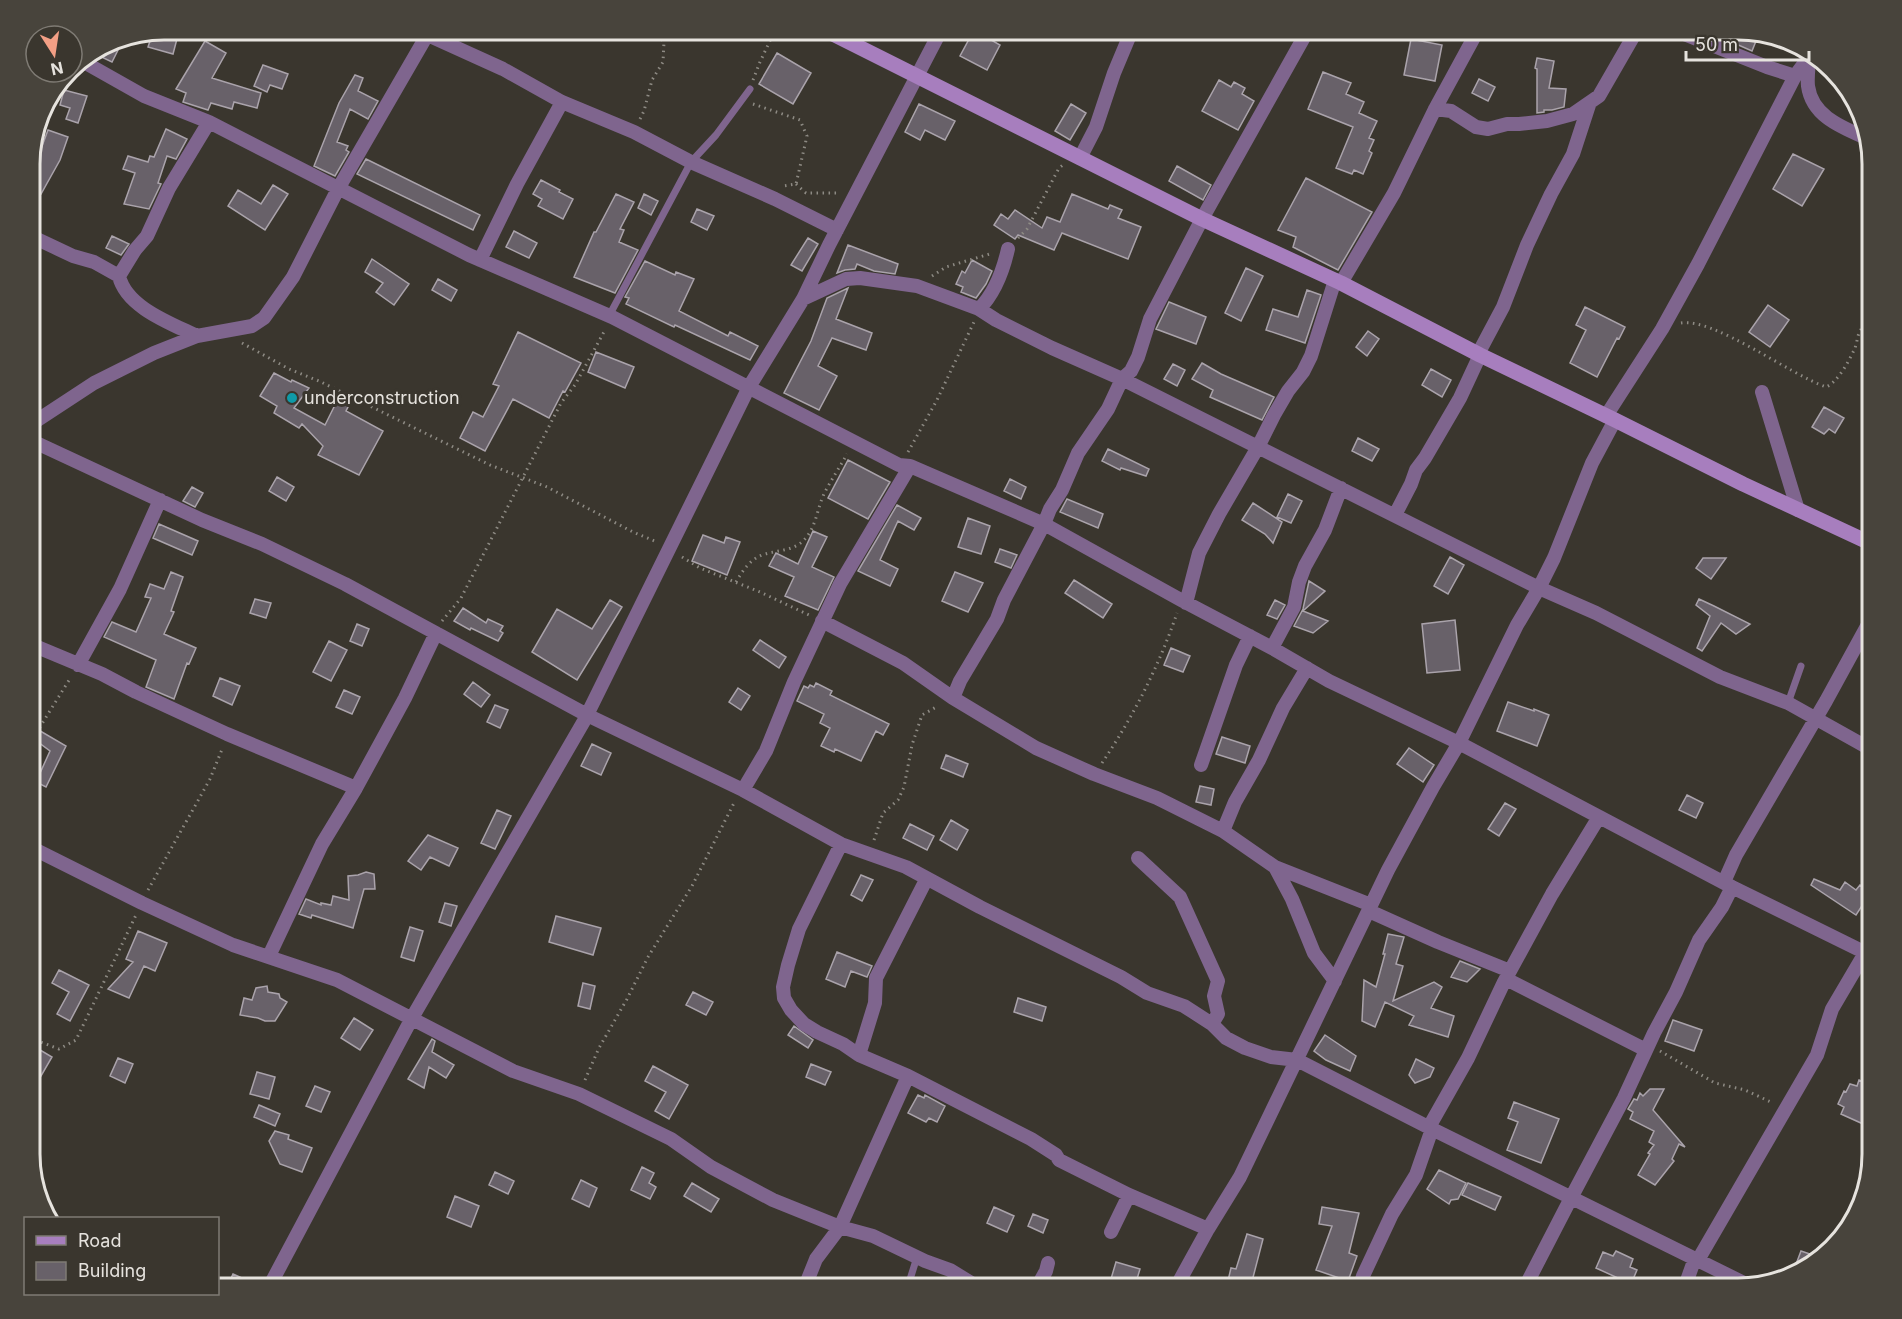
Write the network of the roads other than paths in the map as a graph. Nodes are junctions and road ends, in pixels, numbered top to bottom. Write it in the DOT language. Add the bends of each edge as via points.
graph roads {
  1 [pos="1128,40"];
  2 [pos="1302,40"];
  3 [pos="1472,40"];
  4 [pos="1631,40"];
  5 [pos="1699,40"];
  6 [pos="420,41"];
  7 [pos="444,41"];
  8 [pos="846,41"];
  9 [pos="935,41"];
  10 [pos="1806,61"];
  11 [pos="1810,64"];
  12 [pos="90,65"];
  13 [pos="916,76"];
  14 [pos="1795,76"];
  15 [pos="750,88"];
  16 [pos="562,102"];
  17 [pos="1589,105"];
  18 [pos="1435,109"];
  19 [pos="209,122"];
  20 [pos="1857,134"];
  21 [pos="1075,161"];
  22 [pos="691,162"];
  23 [pos="338,189"];
  24 [pos="1202,219"];
  25 [pos="837,230"];
  26 [pos="41,240"];
  27 [pos="1008,249"];
  28 [pos="480,260"];
  29 [pos="119,276"];
  30 [pos="1338,282"];
  31 [pos="803,299"];
  32 [pos="980,309"];
  33 [pos="610,317"];
  34 [pos="196,336"];
  35 [pos="1479,355"];
  36 [pos="1122,379"];
  37 [pos="749,387"];
  38 [pos="1762,392"];
  39 [pos="41,417"];
  40 [pos="1611,418"];
  41 [pos="41,445"];
  42 [pos="1258,447"];
  43 [pos="905,466"];
  44 [pos="1341,488"];
  45 [pos="160,500"];
  46 [pos="1798,510"];
  47 [pos="1395,515"];
  48 [pos="1044,524"];
  49 [pos="1862,539"];
  50 [pos="1539,588"];
  51 [pos="1184,602"];
  52 [pos="822,621"];
  53 [pos="434,632"];
  54 [pos="1862,635"];
  55 [pos="1250,636"];
  56 [pos="1272,648"];
  57 [pos="41,649"];
  58 [pos="78,665"];
  59 [pos="1801,666"];
  60 [pos="1307,668"];
  61 [pos="953,698"];
  62 [pos="1788,704"];
  63 [pos="587,715"];
  64 [pos="1815,719"];
  65 [pos="1459,743"];
  66 [pos="1862,745"];
  67 [pos="1201,765"];
  68 [pos="356,788"];
  69 [pos="742,789"];
  70 [pos="1599,817"];
  71 [pos="1223,831"];
  72 [pos="841,844"];
  73 [pos="41,852"];
  74 [pos="1138,858"];
  75 [pos="1275,867"];
  76 [pos="926,880"];
  77 [pos="1728,884"];
  78 [pos="1370,908"];
  79 [pos="1862,946"];
  80 [pos="268,956"];
  81 [pos="1862,962"];
  82 [pos="1508,975"];
  83 [pos="1335,981"];
  84 [pos="412,1018"];
  85 [pos="1212,1024"];
  86 [pos="1648,1048"];
  87 [pos="859,1055"];
  88 [pos="1297,1060"];
  89 [pos="908,1076"];
  90 [pos="1431,1128"];
  91 [pos="1129,1194"];
  92 [pos="1571,1197"];
  93 [pos="840,1227"];
  94 [pos="1208,1229"];
  95 [pos="1111,1232"];
  96 [pos="917,1257"];
  97 [pos="1697,1259"];
  98 [pos="1048,1263"];
  99 [pos="274,1278"];
  100 [pos="808,1278"];
  101 [pos="910,1278"];
  102 [pos="963,1278"];
  103 [pos="1042,1278"];
  104 [pos="1181,1278"];
  105 [pos="1362,1278"];
  106 [pos="1530,1278"];
  107 [pos="1689,1278"];
  108 [pos="1734,1278"];
  1 -- 21 [label="street" via="1096,127"];
  2 -- 24 [label="street"];
  3 -- 18 [label="street"];
  4 -- 17 [label="street" via="1599,96"];
  5 -- 14 [label="street"];
  6 -- 23 [label="street"];
  7 -- 16 [label="street"];
  8 -- 13 [label="street"];
  9 -- 13 [label="street"];
  10 -- 14 [label="street"];
  11 -- 20 [label="street" via="1808,86 1813,103 1836,124"];
  12 -- 19 [label="street" via="144,96"];
  13 -- 21 [label="street"];
  13 -- 25 [label="street"];
  14 -- 40 [label="street" via="1698,264"];
  15 -- 22 [label="lane"];
  16 -- 22 [label="street" via="634,132"];
  16 -- 28 [label="street"];
  17 -- 18 [label="street" via="1547,121 1488,129 1476,127 1451,111"];
  17 -- 35 [label="street" via="1573,154 1527,245"];
  18 -- 30 [label="street" via="1394,193"];
  19 -- 23 [label="street"];
  19 -- 29 [label="street" via="147,236"];
  21 -- 24 [label="street"];
  22 -- 25 [label="street"];
  22 -- 33 [label="lane"];
  23 -- 28 [label="street"];
  23 -- 34 [label="street" via="293,277 264,318 252,326"];
  24 -- 30 [label="street"];
  24 -- 36 [label="street" via="1150,319 1138,357"];
  25 -- 31 [label="street"];
  26 -- 29 [label="street"];
  27 -- 32 [label="street" via="1004,268"];
  28 -- 33 [label="street"];
  29 -- 34 [label="street" via="122,288 132,300"];
  30 -- 35 [label="street"];
  30 -- 42 [label="street" via="1311,356"];
  31 -- 32 [label="street" via="846,279 860,278 917,286"];
  31 -- 37 [label="street"];
  32 -- 36 [label="street" via="1052,348"];
  33 -- 37 [label="street"];
  34 -- 39 [label="street" via="94,383"];
  35 -- 40 [label="street"];
  35 -- 47 [label="street" via="1460,398 1416,470"];
  36 -- 42 [label="street"];
  36 -- 48 [label="street" via="1108,409 1078,453"];
  37 -- 43 [label="street"];
  37 -- 63 [label="street"];
  38 -- 46 [label="street"];
  40 -- 46 [label="street"];
  40 -- 50 [label="street"];
  41 -- 45 [label="street"];
  42 -- 44 [label="street"];
  42 -- 51 [label="street" via="1199,553"];
  43 -- 48 [label="street"];
  43 -- 52 [label="street"];
  44 -- 47 [label="street"];
  44 -- 56 [label="street" via="1325,530 1305,566 1294,607"];
  45 -- 53 [label="street" via="262,544"];
  45 -- 58 [label="street" via="120,589"];
  46 -- 49 [label="street"];
  47 -- 50 [label="street"];
  48 -- 51 [label="street"];
  48 -- 61 [label="street"];
  50 -- 62 [label="street" via="1720,677"];
  50 -- 65 [label="street"];
  51 -- 55 [label="street"];
  52 -- 61 [label="street" via="903,663"];
  52 -- 69 [label="street" via="766,751"];
  53 -- 63 [label="street"];
  53 -- 68 [label="street" via="405,698"];
  54 -- 64 [label="street"];
  55 -- 56 [label="street"];
  55 -- 67 [label="street"];
  56 -- 60 [label="street"];
  57 -- 58 [label="street"];
  58 -- 68 [label="street"];
  59 -- 62 [label="lane"];
  60 -- 65 [label="street"];
  60 -- 71 [label="street" via="1283,708"];
  61 -- 71 [label="street" via="1036,748 1157,798"];
  62 -- 64 [label="street"];
  63 -- 69 [label="street"];
  63 -- 84 [label="street"];
  64 -- 66 [label="street"];
  64 -- 77 [label="street" via="1736,855"];
  65 -- 70 [label="street"];
  65 -- 78 [label="street"];
  68 -- 80 [label="street" via="322,844"];
  69 -- 72 [label="street"];
  70 -- 77 [label="street"];
  70 -- 82 [label="street"];
  71 -- 75 [label="street"];
  72 -- 76 [label="street" via="906,867"];
  72 -- 87 [label="street" via="799,929 783,987 784,998 804,1024"];
  73 -- 80 [label="street" via="233,945"];
  74 -- 85 [label="street" via="1180,897 1218,981 1214,996 1218,1014"];
  75 -- 78 [label="street"];
  75 -- 83 [label="street" via="1314,953"];
  76 -- 85 [label="street" via="1147,993 1184,1006"];
  76 -- 87 [label="street" via="876,978 875,1003"];
  77 -- 79 [label="street"];
  77 -- 86 [label="street" via="1722,907 1699,940"];
  78 -- 82 [label="street"];
  78 -- 83 [label="street"];
  80 -- 84 [label="street" via="337,980"];
  81 -- 97 [label="street" via="1832,1009 1817,1055"];
  82 -- 86 [label="street"];
  82 -- 90 [label="street"];
  83 -- 88 [label="street"];
  84 -- 93 [label="street" via="513,1071 579,1094 670,1139 711,1167 773,1200"];
  84 -- 99 [label="street"];
  85 -- 88 [label="street" via="1226,1038 1245,1048"];
  86 -- 92 [label="street"];
  87 -- 89 [label="street"];
  88 -- 90 [label="street"];
  88 -- 94 [label="street" via="1240,1176"];
  89 -- 91 [label="street"];
  89 -- 93 [label="street"];
  90 -- 92 [label="street"];
  90 -- 105 [label="street" via="1416,1175 1392,1214"];
  91 -- 94 [label="street"];
  91 -- 95 [label="street"];
  92 -- 97 [label="street"];
  92 -- 106 [label="street"];
  93 -- 96 [label="street" via="873,1236"];
  93 -- 100 [label="street" via="816,1259"];
  94 -- 104 [label="street"];
  96 -- 101 [label="lane"];
  96 -- 102 [label="street"];
  97 -- 107 [label="street"];
  97 -- 108 [label="street"];
  98 -- 103 [label="street"];
}
